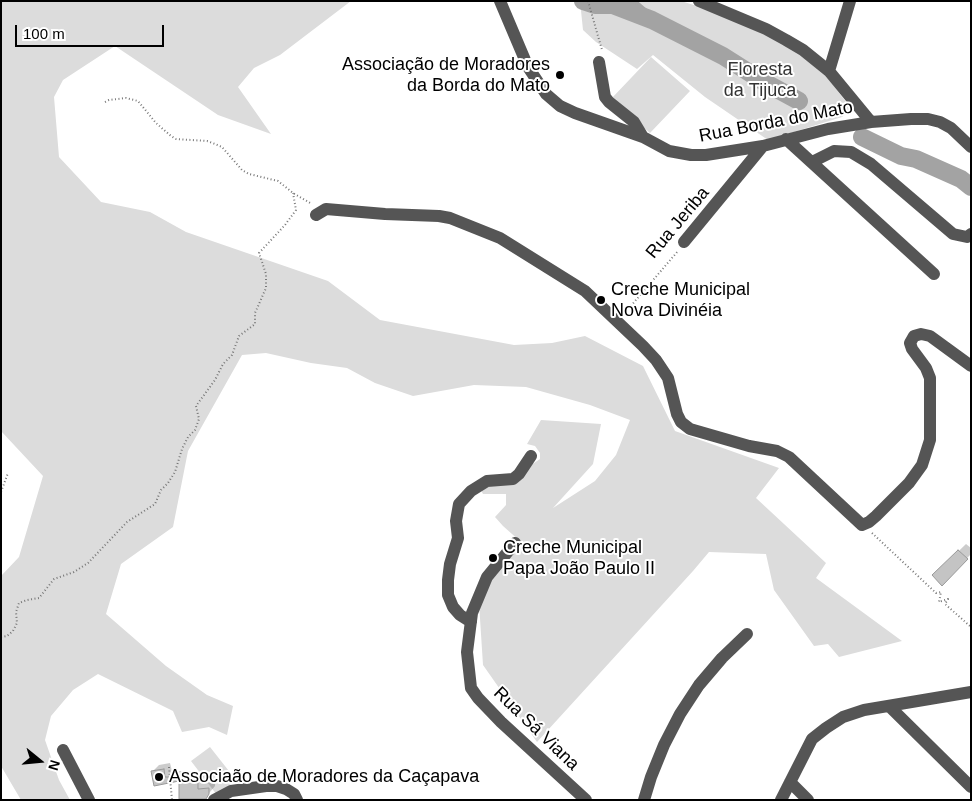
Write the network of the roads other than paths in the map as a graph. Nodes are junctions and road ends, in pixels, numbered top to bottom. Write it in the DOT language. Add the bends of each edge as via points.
graph roads {
  1 [pos="500,1"];
  2 [pos="698,1"];
  3 [pos="850,1"];
  4 [pos="599,62"];
  5 [pos="829,71"];
  6 [pos="871,122"];
  7 [pos="643,137"];
  8 [pos="786,139"];
  9 [pos="764,146"];
  10 [pos="971,147"];
  11 [pos="812,162"];
  12 [pos="321,212"];
  13 [pos="971,234"];
  14 [pos="684,242"];
  15 [pos="934,274"];
  16 [pos="971,366"];
  17 [pos="530,456"];
  18 [pos="515,543"];
  19 [pos="471,622"];
  20 [pos="746,634"];
  21 [pos="971,692"];
  22 [pos="889,706"];
  23 [pos="62,750"];
  24 [pos="790,782"];
  25 [pos="971,787"];
  26 [pos="89,800"];
  27 [pos="214,800"];
  28 [pos="297,800"];
  29 [pos="586,800"];
  30 [pos="644,800"];
  31 [pos="781,800"];
  32 [pos="808,800"];
  1 -- 7 [label="street, Rua Borda do Mato" via="528,67 546,94 560,106 585,118"];
  2 -- 5 [label="street" via="786,40"];
  3 -- 5 [label="street"];
  4 -- 7 [label="street" via="605,96 634,122"];
  5 -- 6 [label="street"];
  6 -- 8 [label="street, Rua Borda do Mato"];
  6 -- 10 [label="street, Rua Borda do Mato" via="928,119 940,122"];
  7 -- 9 [label="street, Rua Borda do Mato" via="669,151 691,156"];
  8 -- 9 [label="street, Rua Borda do Mato"];
  8 -- 11 [label="street"];
  9 -- 14 [label="street, Rua Jeriba"];
  11 -- 13 [label="street" via="834,151 851,152 871,164 952,234 967,237"];
  11 -- 15 [label="street"];
  12 -- 16 [label="street" via="450,218 500,238 585,291 643,346 662,367 681,422 690,429 777,451 789,457 862,524 869,522 910,483 922,465 930,440 930,378 912,349 910,343 914,336 930,336"];
  17 -- 19 [label="street" via="513,479 487,481 470,491 459,504 458,538 449,572 448,595 453,607"];
  18 -- 19 [label="street, Rua Sá Viana" via="487,577"];
  19 -- 29 [label="street, Rua Sá Viana" via="467,652 471,688 501,722"];
  20 -- 30 [label="street" via="699,685 680,714 664,745"];
  21 -- 22 [label="street"];
  22 -- 24 [label="street" via="843,717 826,728 812,739"];
  22 -- 25 [label="street"];
  23 -- 26 [label="street"];
  24 -- 31 [label="street"];
  24 -- 32 [label="street"];
  27 -- 28 [label="street" via="231,791 271,786 286,788"];
}
